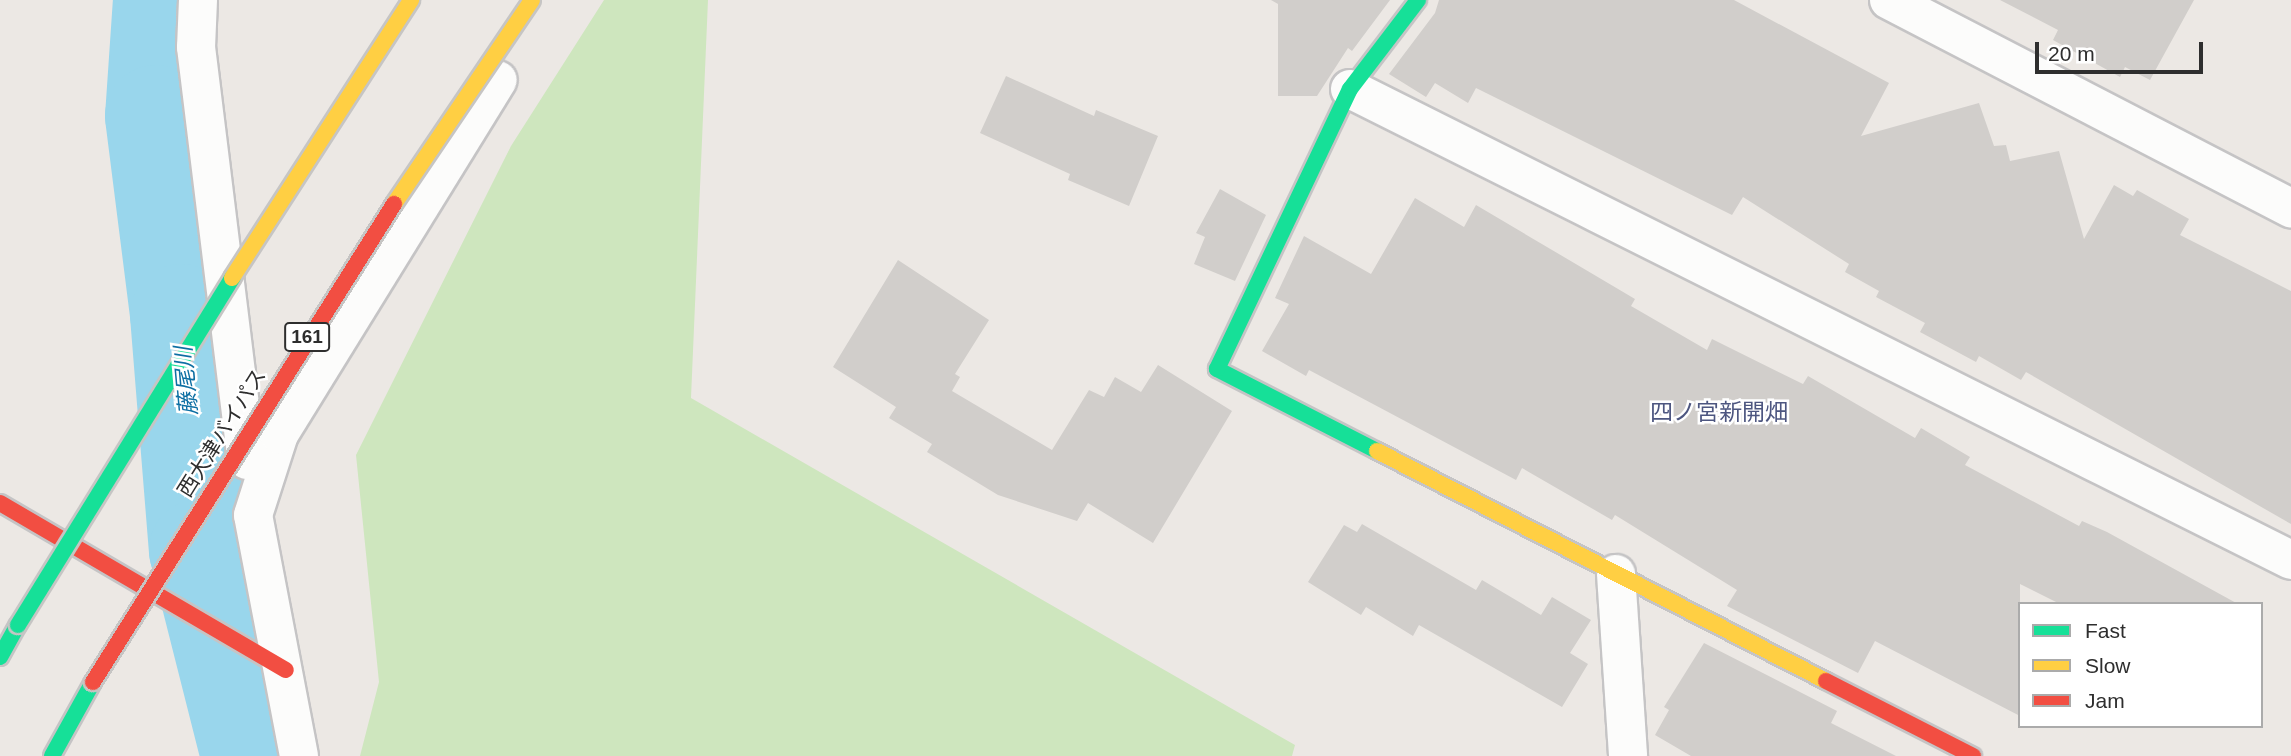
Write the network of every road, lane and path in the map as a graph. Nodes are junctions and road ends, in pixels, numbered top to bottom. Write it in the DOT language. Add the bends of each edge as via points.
graph roads {
  1 [pos="198,0"];
  2 [pos="411,0"];
  3 [pos="533,0"];
  4 [pos="548,0"];
  5 [pos="1418,0"];
  6 [pos="1889,0"];
  7 [pos="1350,89"];
  8 [pos="2291,208"];
  9 [pos="0,503"];
  10 [pos="253,515"];
  11 [pos="2291,560"];
  12 [pos="1616,575"];
  13 [pos="18,625"];
  14 [pos="0,645"];
  15 [pos="0,657"];
  16 [pos="276,664"];
  17 [pos="52,756"];
  18 [pos="299,756"];
  19 [pos="1628,756"];
  20 [pos="1973,756"];
  1 -- 10 [label="street" via="196,47"];
  2 -- 13 [label="main road, bridge" via="148,407"];
  3 -- 17 [label="main road, 西大津バイパス / 161, bridge" via="364,247 93,682"];
  4 -- 10 [label="street" via="279,435"];
  5 -- 7 [label="main road"];
  6 -- 8 [label="street"];
  7 -- 11 [label="street"];
  7 -- 12 [label="main road" via="1217,369"];
  9 -- 16 [label="main road"];
  10 -- 16 [label="street"];
  12 -- 19 [label="street"];
  12 -- 20 [label="main road"];
  13 -- 14 [label="main road"];
  13 -- 15 [label="main road"];
  16 -- 18 [label="street"];
}
